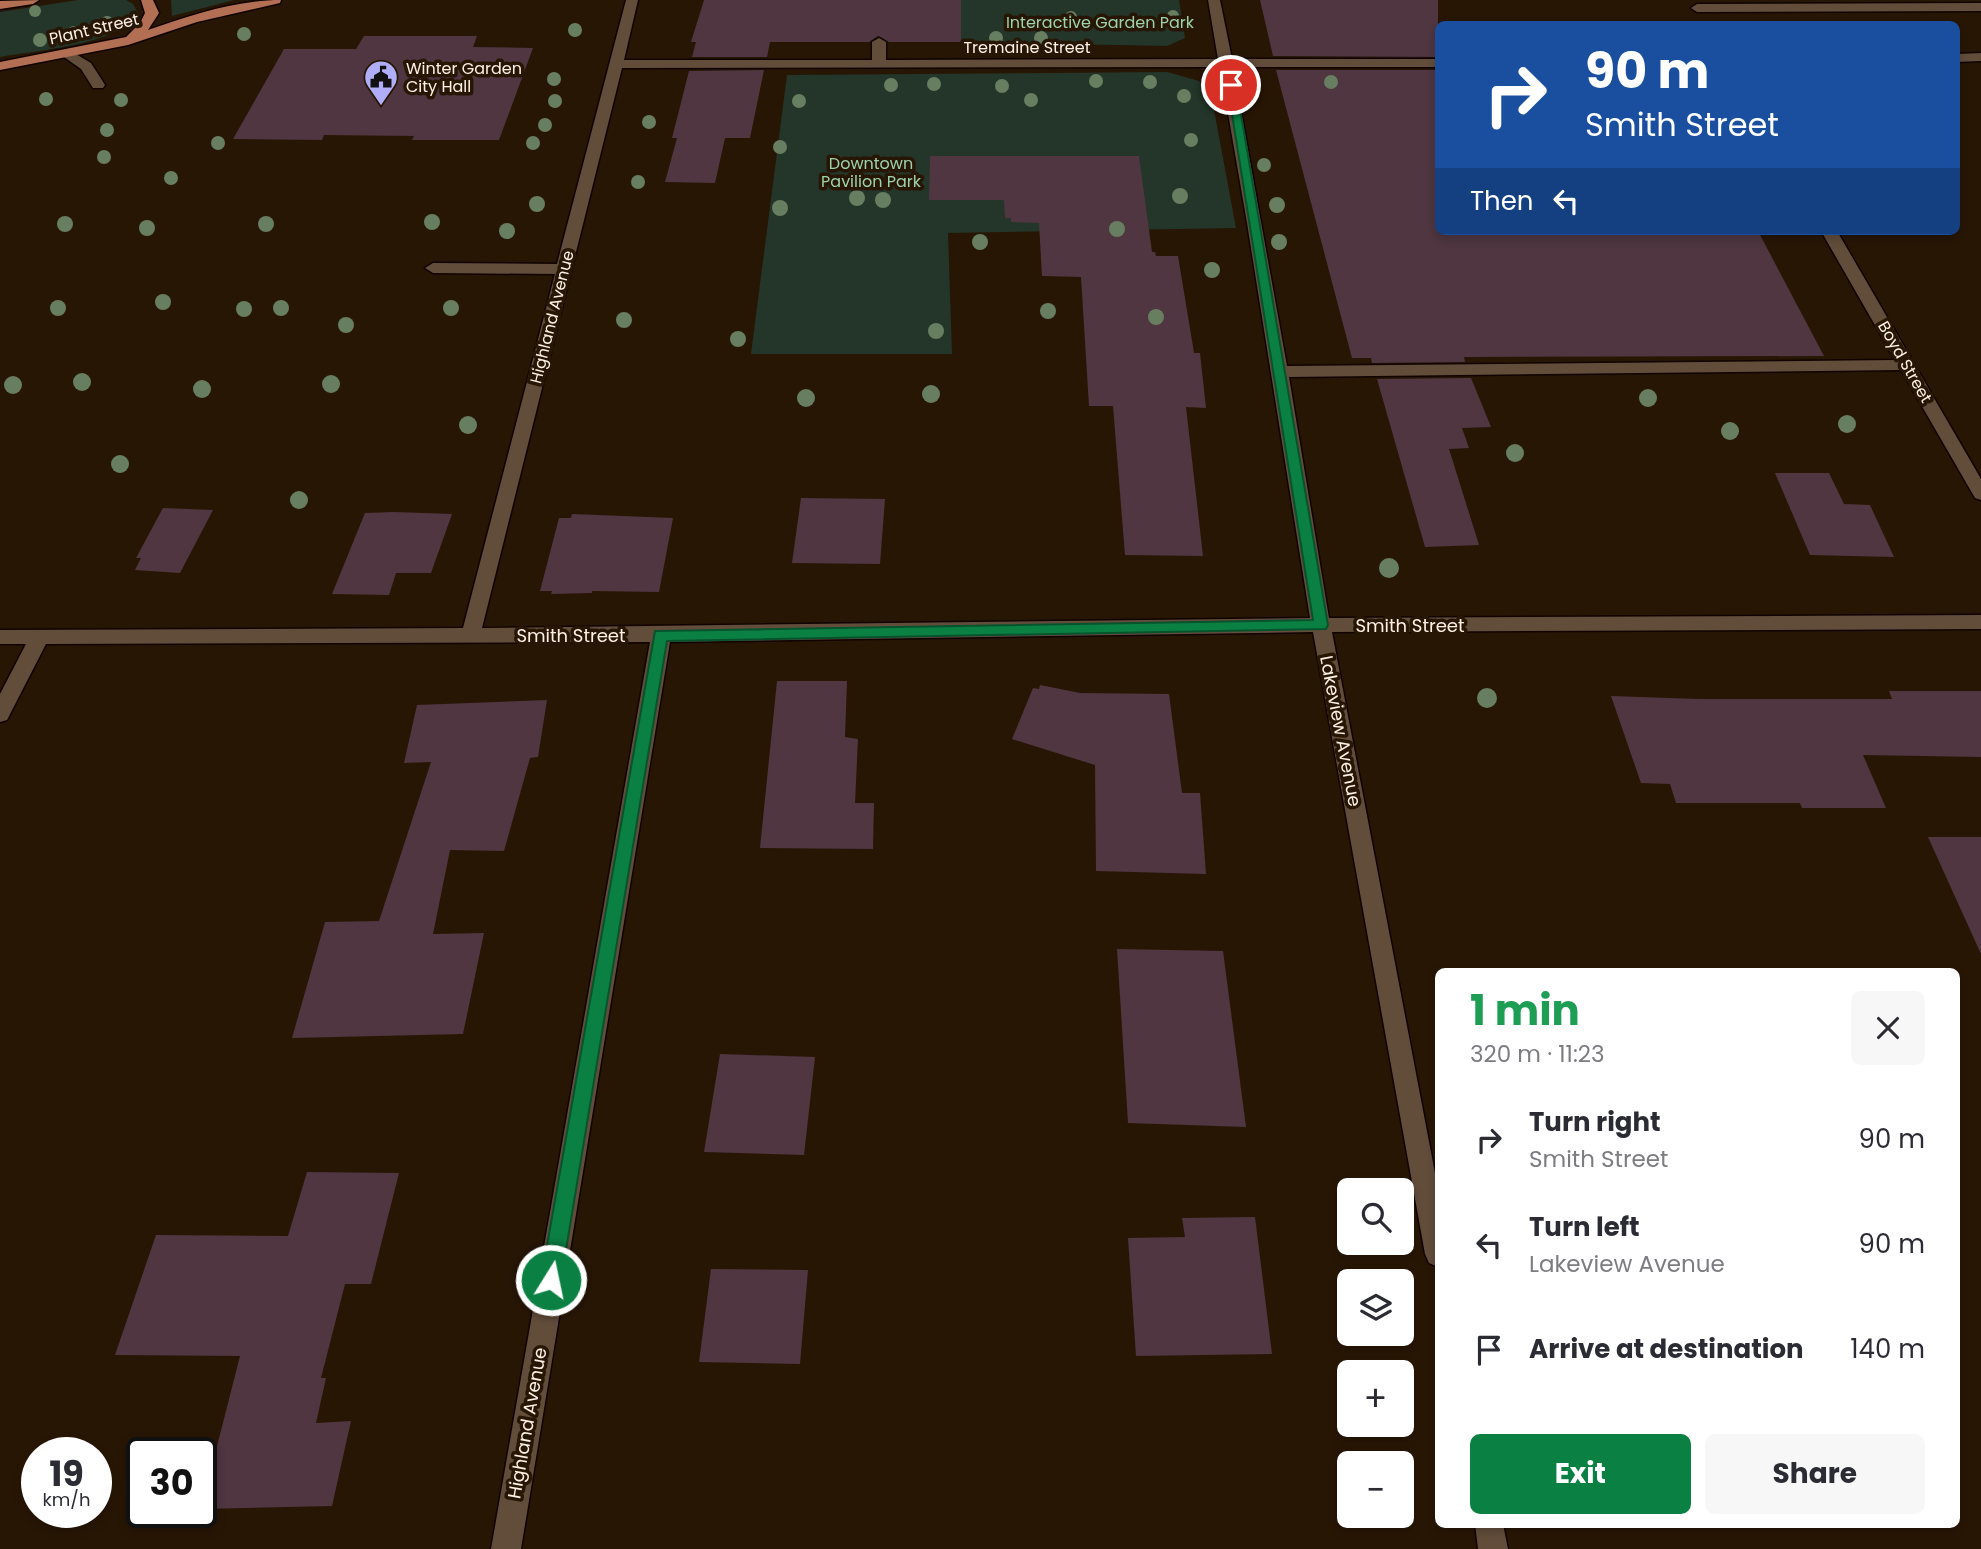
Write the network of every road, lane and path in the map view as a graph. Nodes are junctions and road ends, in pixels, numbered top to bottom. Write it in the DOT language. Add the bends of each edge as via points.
graph roads {
  1 [pos="26,0"];
  2 [pos="147,0"];
  3 [pos="275,0"];
  4 [pos="632,0"];
  5 [pos="1214,0"];
  6 [pos="1694,4"];
  7 [pos="0,5"];
  8 [pos="1981,7"];
  9 [pos="1705,21"];
  10 [pos="128,41"];
  11 [pos="879,42"];
  12 [pos="69,54"];
  13 [pos="1981,57"];
  14 [pos="1960,58"];
  15 [pos="1435,63"];
  16 [pos="616,64"];
  17 [pos="879,64"];
  18 [pos="1227,64"];
  19 [pos="0,66"];
  20 [pos="98,85"];
  21 [pos="1831,235"];
  22 [pos="433,268"];
  23 [pos="565,269"];
  24 [pos="1906,365"];
  25 [pos="1279,372"];
  26 [pos="1981,494"];
  27 [pos="1981,622"];
  28 [pos="1321,625"];
  29 [pos="471,634"];
  30 [pos="661,635"];
  31 [pos="40,636"];
  32 [pos="0,637"];
  33 [pos="0,714"];
  34 [pos="1435,1238"];
  35 [pos="1490,1528"];
  36 [pos="506,1549"];
  37 [pos="1493,1549"];
  1 -- 7 [label="main road"];
  2 -- 10 [label="main road" via="152,13"];
  3 -- 10 [label="main road, Plant Street" via="193,19"];
  4 -- 16 [label="street, Highland Avenue"];
  5 -- 18 [label="street, Lakeview Avenue"];
  6 -- 8 [label="street"];
  6 -- 9 [label="street"];
  10 -- 12 [label="main road, Plant Street"];
  11 -- 17 [label="street"];
  12 -- 19 [label="main road, Plant Street"];
  12 -- 20 [label="street" via="86,66"];
  13 -- 14 [label="street"];
  15 -- 18 [label="street, Tremaine Street"];
  16 -- 17 [label="street, Tremaine Street"];
  16 -- 23 [label="street, Highland Avenue"];
  17 -- 18 [label="street, Tremaine Street"];
  18 -- 25 [label="street, Lakeview Avenue"];
  21 -- 24 [label="street, Boyd Street"];
  22 -- 23 [label="street"];
  23 -- 29 [label="street, Highland Avenue"];
  24 -- 25 [label="street"];
  24 -- 26 [label="street, Boyd Street"];
  25 -- 28 [label="street, Lakeview Avenue"];
  27 -- 28 [label="street, Smith Street"];
  28 -- 30 [label="street, Smith Street"];
  28 -- 34 [label="street, Lakeview Avenue"];
  29 -- 30 [label="street, Smith Street"];
  29 -- 31 [label="street, Smith Street"];
  30 -- 36 [label="street, Highland Avenue"];
  31 -- 32 [label="street, Smith Street"];
  31 -- 33 [label="street"];
  35 -- 37 [label="street"];
}
